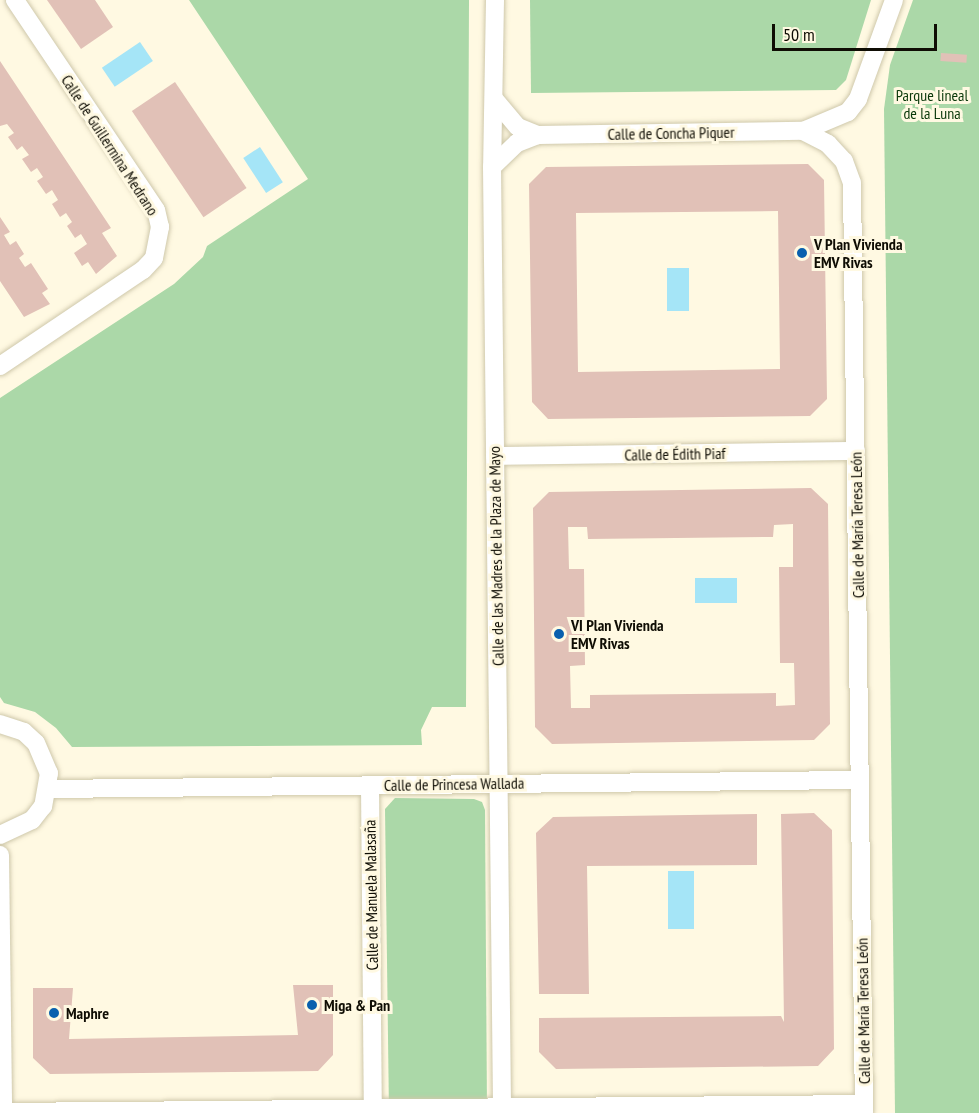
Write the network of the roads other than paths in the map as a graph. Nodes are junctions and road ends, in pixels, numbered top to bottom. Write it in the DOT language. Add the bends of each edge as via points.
graph roads {
  1 [pos="15,0"];
  2 [pos="495,0"];
  3 [pos="894,0"];
  4 [pos="495,100"];
  5 [pos="803,131"];
  6 [pos="538,135"];
  7 [pos="492,167"];
  8 [pos="0,365"];
  9 [pos="856,451"];
  10 [pos="495,456"];
  11 [pos="0,724"];
  12 [pos="860,780"];
  13 [pos="499,784"];
  14 [pos="370,785"];
  15 [pos="49,789"];
  16 [pos="0,835"];
  17 [pos="0,855"];
  18 [pos="863,1108"];
  19 [pos="502,1111"];
  20 [pos="3,1112"];
  21 [pos="373,1112"];
  1 -- 8 [label="street, Calle de Guillermina Medrano" via="156,210 160,227 154,258 143,270"];
  2 -- 4 [label="street, Calle de las Madres de la Plaza de Mayo"];
  3 -- 5 [label="street" via="858,99 848,112"];
  4 -- 6 [label="street, Calle de Concha Piquer" via="518,128"];
  4 -- 7 [label="street, Calle de las Madres de la Plaza de Mayo"];
  5 -- 6 [label="street, Calle de Concha Piquer"];
  5 -- 9 [label="street, Calle de María Teresa León" via="828,144 844,161 852,183"];
  6 -- 7 [label="street, Calle de Concha Piquer" via="517,143"];
  7 -- 10 [label="street, Calle de las Madres de la Plaza de Mayo"];
  9 -- 10 [label="street, Calle de Édith Piaf"];
  9 -- 12 [label="street, Calle de María Teresa León"];
  10 -- 13 [label="street, Calle de las Madres de la Plaza de Mayo"];
  11 -- 15 [label="street" via="24,732 36,743 45,757"];
  12 -- 13 [label="street, Calle de Princesa Wallada"];
  12 -- 18 [label="street, Calle de María Teresa León"];
  13 -- 14 [label="street, Calle de Princesa Wallada"];
  13 -- 19 [label="street, Calle de las Madres de la Plaza de Mayo"];
  14 -- 15 [label="street, Calle de Princesa Wallada"];
  14 -- 21 [label="street, Calle de Manuela Malasaña"];
  15 -- 16 [label="street" via="32,820"];
  17 -- 20 [label="street"];
  18 -- 19 [label="street"];
  19 -- 21 [label="street"];
  20 -- 21 [label="street"];
}
